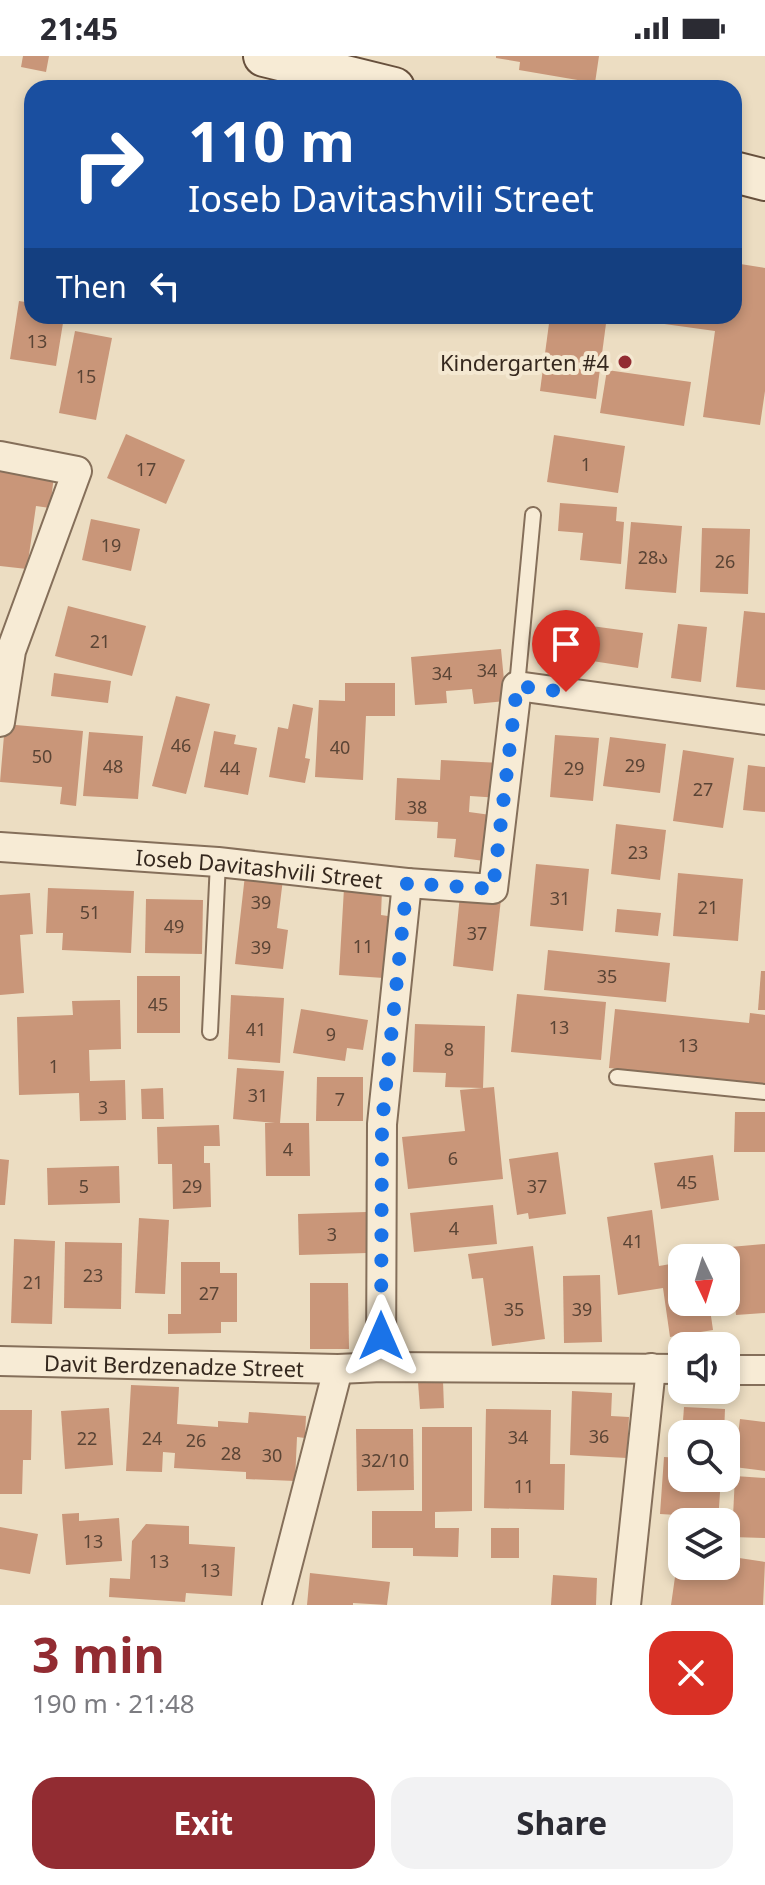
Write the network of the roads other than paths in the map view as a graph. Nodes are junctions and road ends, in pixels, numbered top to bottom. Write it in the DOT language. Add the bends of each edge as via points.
graph roads {
  1 [pos="264,56"];
  2 [pos="362,80"];
  3 [pos="742,174"];
  4 [pos="765,180"];
  5 [pos="0,456"];
  6 [pos="533,515"];
  7 [pos="517,686"];
  8 [pos="765,720"];
  9 [pos="0,722"];
  10 [pos="0,847"];
  11 [pos="218,862"];
  12 [pos="407,883"];
  13 [pos="210,1032"];
  14 [pos="617,1077"];
  15 [pos="765,1092"];
  16 [pos="0,1361"];
  17 [pos="381,1367"];
  18 [pos="651,1368"];
  19 [pos="338,1369"];
  20 [pos="668,1369"];
  21 [pos="740,1370"];
  22 [pos="765,1370"];
  23 [pos="277,1605"];
  24 [pos="626,1605"];
  1 -- 2 [label="street"];
  3 -- 4 [label="street"];
  5 -- 9 [label="street" via="77,471 11,651"];
  6 -- 7 [label="lane"];
  7 -- 8 [label="street"];
  7 -- 12 [label="street, Ioseb Davitashvili Street" via="493,889"];
  10 -- 11 [label="street, Ioseb Davitashvili Street"];
  11 -- 12 [label="street, Ioseb Davitashvili Street"];
  11 -- 13 [label="lane"];
  12 -- 17 [label="street" via="382,1124"];
  14 -- 15 [label="lane"];
  16 -- 19 [label="street, Davit Berdzenadze Street"];
  17 -- 18 [label="street, Davit Berdzenadze Street"];
  17 -- 19 [label="street, Davit Berdzenadze Street"];
  18 -- 20 [label="street, Davit Berdzenadze Street"];
  18 -- 24 [label="street"];
  19 -- 23 [label="street"];
  21 -- 22 [label="street"];
}
